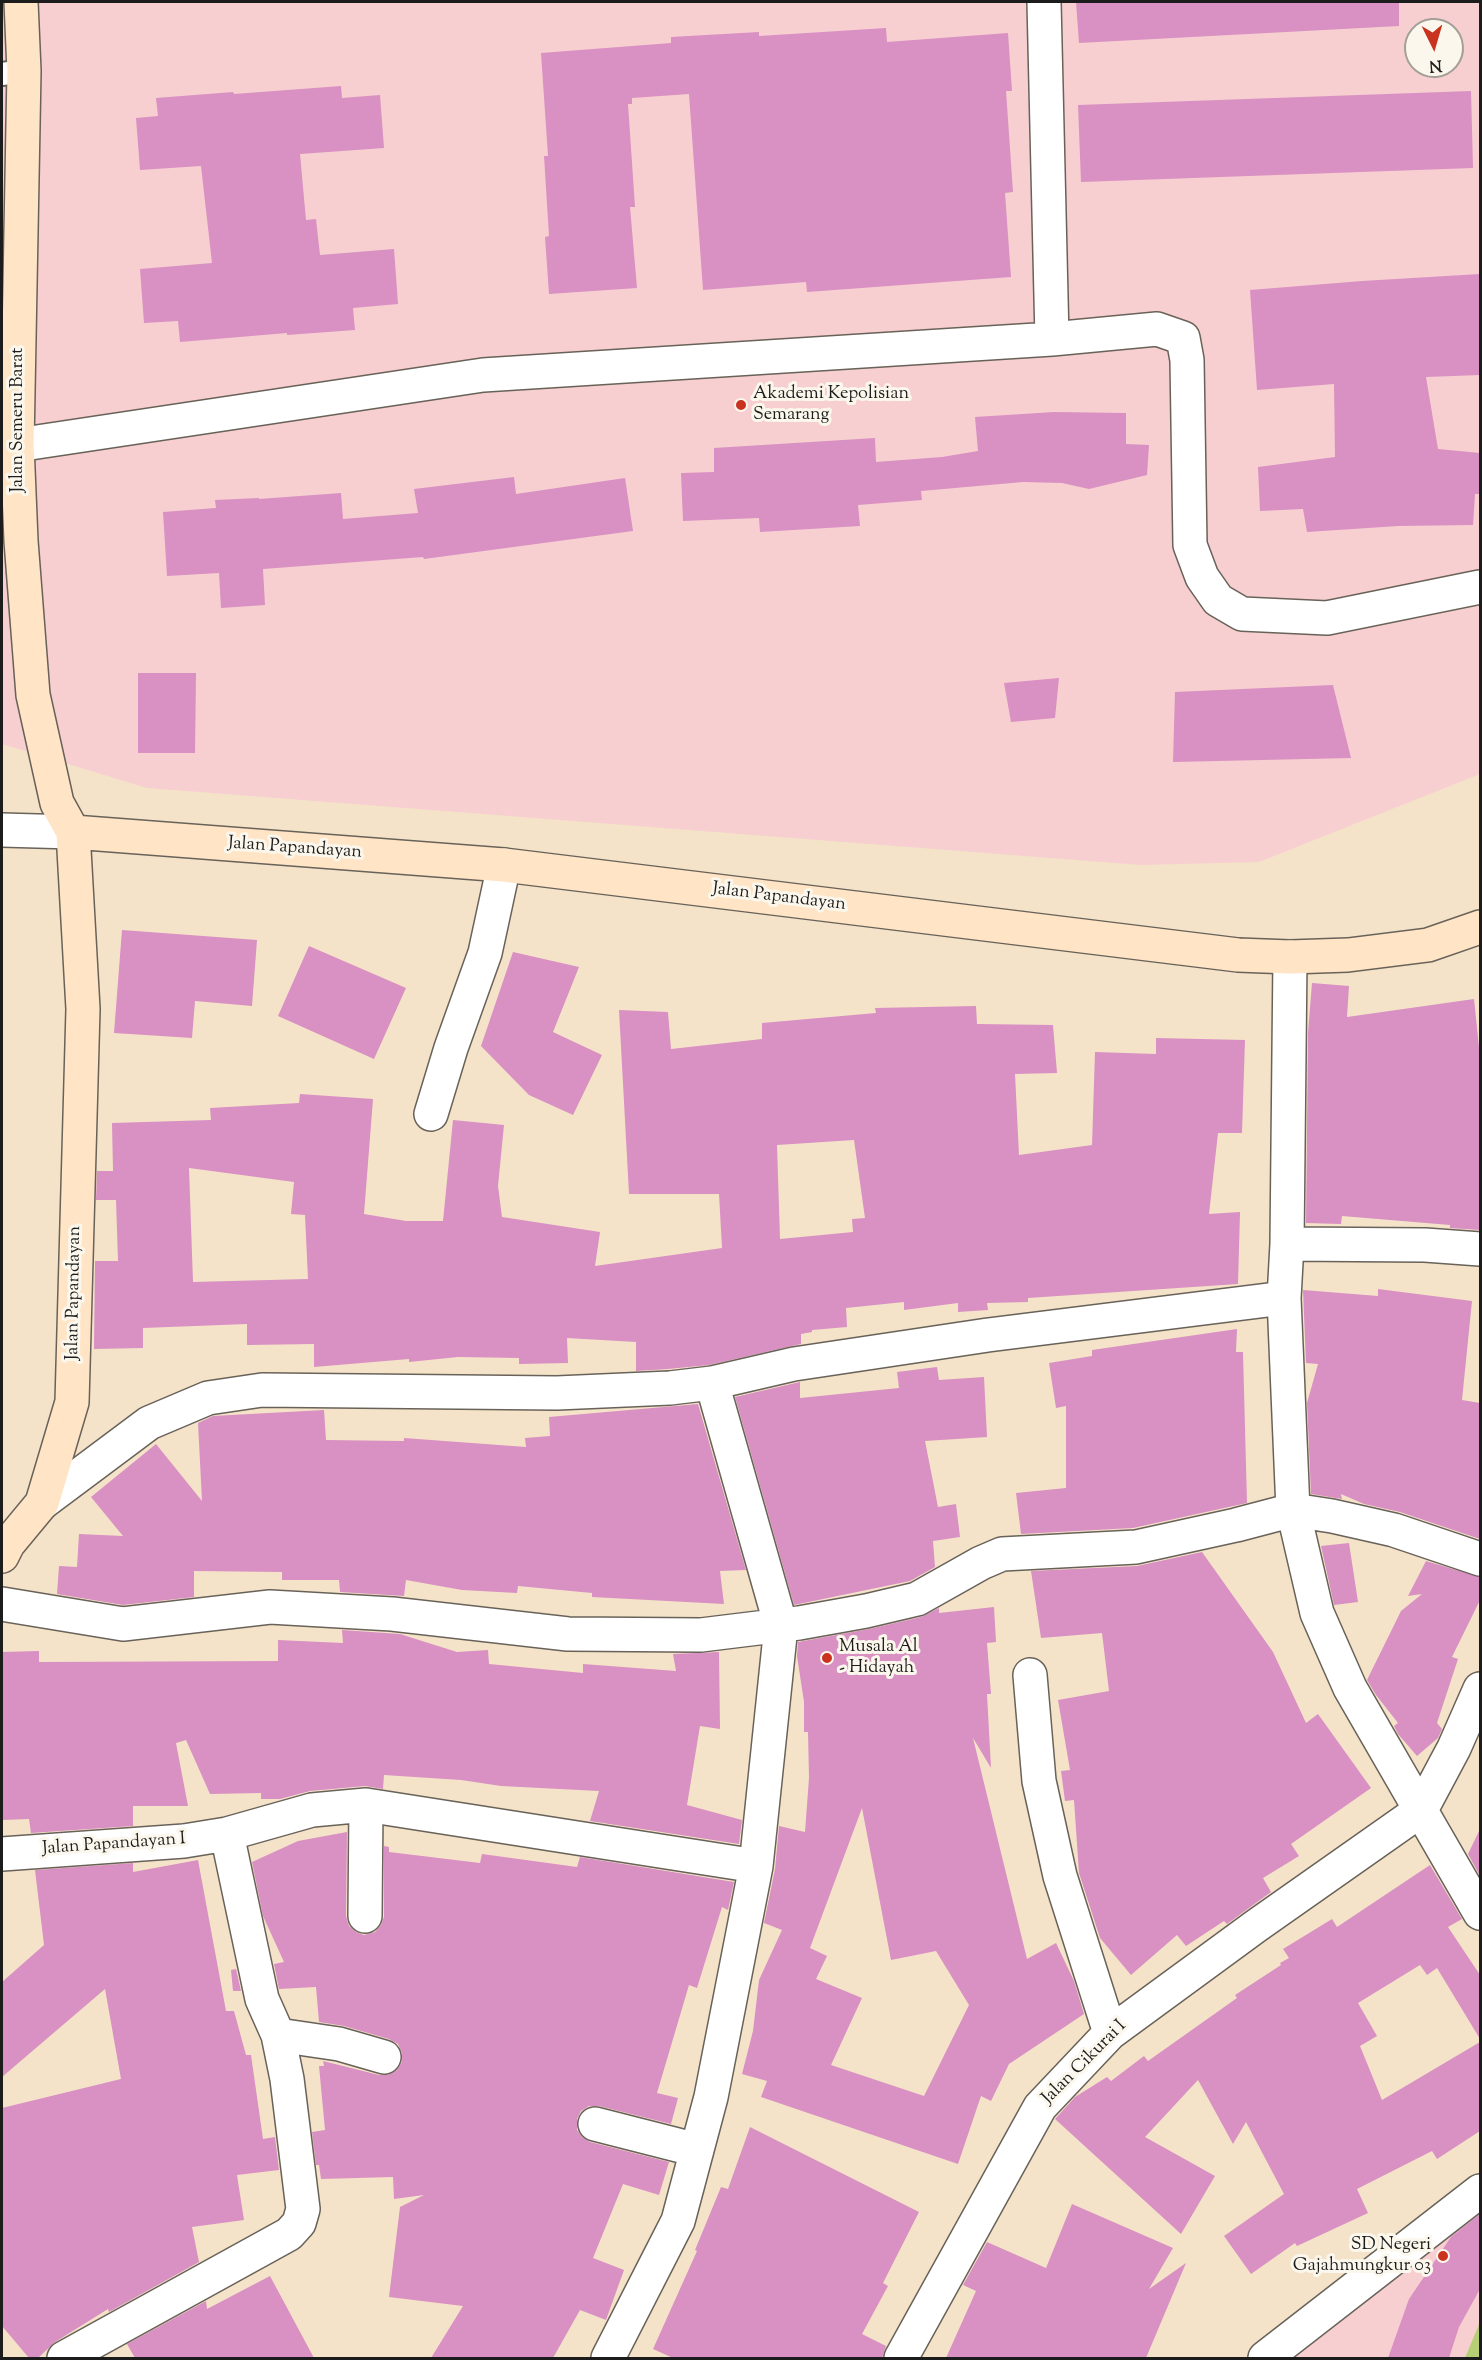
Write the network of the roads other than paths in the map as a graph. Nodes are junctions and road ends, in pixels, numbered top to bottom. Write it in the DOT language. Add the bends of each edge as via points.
graph roads {
  1 [pos="21,2"];
  2 [pos="1044,2"];
  3 [pos="13,72"];
  4 [pos="1052,339"];
  5 [pos="9,446"];
  6 [pos="1480,587"];
  7 [pos="2,830"];
  8 [pos="73,832"];
  9 [pos="504,865"];
  10 [pos="1480,927"];
  11 [pos="1290,957"];
  12 [pos="431,1114"];
  13 [pos="1287,1244"];
  14 [pos="1480,1249"];
  15 [pos="1284,1298"];
  16 [pos="712,1383"];
  17 [pos="42,1503"];
  18 [pos="1293,1510"];
  19 [pos="2,1556"];
  20 [pos="1480,1559"];
  21 [pos="2,1604"];
  22 [pos="781,1626"];
  23 [pos="1030,1675"];
  24 [pos="1480,1689"];
  25 [pos="366,1805"];
  26 [pos="1421,1810"];
  27 [pos="227,1834"];
  28 [pos="2,1854"];
  29 [pos="756,1866"];
  30 [pos="1480,1913"];
  31 [pos="365,1916"];
  32 [pos="1110,2033"];
  33 [pos="278,2035"];
  34 [pos="384,2057"];
  35 [pos="595,2124"];
  36 [pos="697,2150"];
  37 [pos="1480,2191"];
  38 [pos="64,2358"];
  39 [pos="608,2358"];
  40 [pos="901,2358"];
  41 [pos="1265,2358"];
  1 -- 3 [label="main road, Jalan Semeru Barat"];
  2 -- 4 [label="street"];
  3 -- 5 [label="main road, Jalan Semeru Barat"];
  4 -- 5 [label="street" via="483,375"];
  4 -- 6 [label="street" via="1157,329 1183,338 1187,360 1190,545 1202,577 1218,600 1242,614 1326,618"];
  5 -- 8 [label="main road, Jalan Semeru Barat" via="33,695 57,803"];
  7 -- 8 [label="street, Jalan Papandayan"];
  8 -- 9 [label="main road, Jalan Papandayan"];
  8 -- 17 [label="main road, Jalan Papandayan" via="83,1009 72,1402"];
  9 -- 11 [label="main road, Jalan Papandayan" via="1238,955"];
  9 -- 12 [label="street" via="485,953"];
  10 -- 11 [label="main road, Jalan Papandayan" via="1428,945 1348,956"];
  11 -- 13 [label="street"];
  13 -- 14 [label="street"];
  13 -- 15 [label="street"];
  15 -- 16 [label="street" via="988,1335 794,1364"];
  15 -- 18 [label="street"];
  16 -- 17 [label="street" via="557,1393 262,1389 208,1398 148,1423"];
  16 -- 22 [label="street"];
  17 -- 19 [label="main road, Jalan Papandayan"];
  18 -- 20 [label="street" via="1394,1530"];
  18 -- 22 [label="street" via="1137,1547 1002,1554 917,1599"];
  18 -- 26 [label="street" via="1317,1613 1350,1688"];
  21 -- 22 [label="street" via="123,1624 270,1607 392,1614 568,1634 701,1635"];
  22 -- 29 [label="street"];
  23 -- 32 [label="street" via="1039,1780 1060,1876"];
  24 -- 26 [label="street"];
  25 -- 27 [label="street, Jalan Papandayan I" via="312,1810"];
  25 -- 29 [label="street, Jalan Papandayan I"];
  25 -- 31 [label="street"];
  26 -- 30 [label="street"];
  26 -- 32 [label="street, Jalan Cikurai I"];
  27 -- 28 [label="street, Jalan Papandayan I" via="184,1841"];
  27 -- 33 [label="street" via="262,1999"];
  29 -- 36 [label="street"];
  32 -- 40 [label="street, Jalan Cikurai I" via="1040,2107"];
  33 -- 34 [label="street" via="339,2044"];
  33 -- 38 [label="street" via="303,2209 299,2223 289,2234"];
  35 -- 36 [label="street"];
  36 -- 39 [label="street" via="678,2221"];
  37 -- 41 [label="street"];
}
